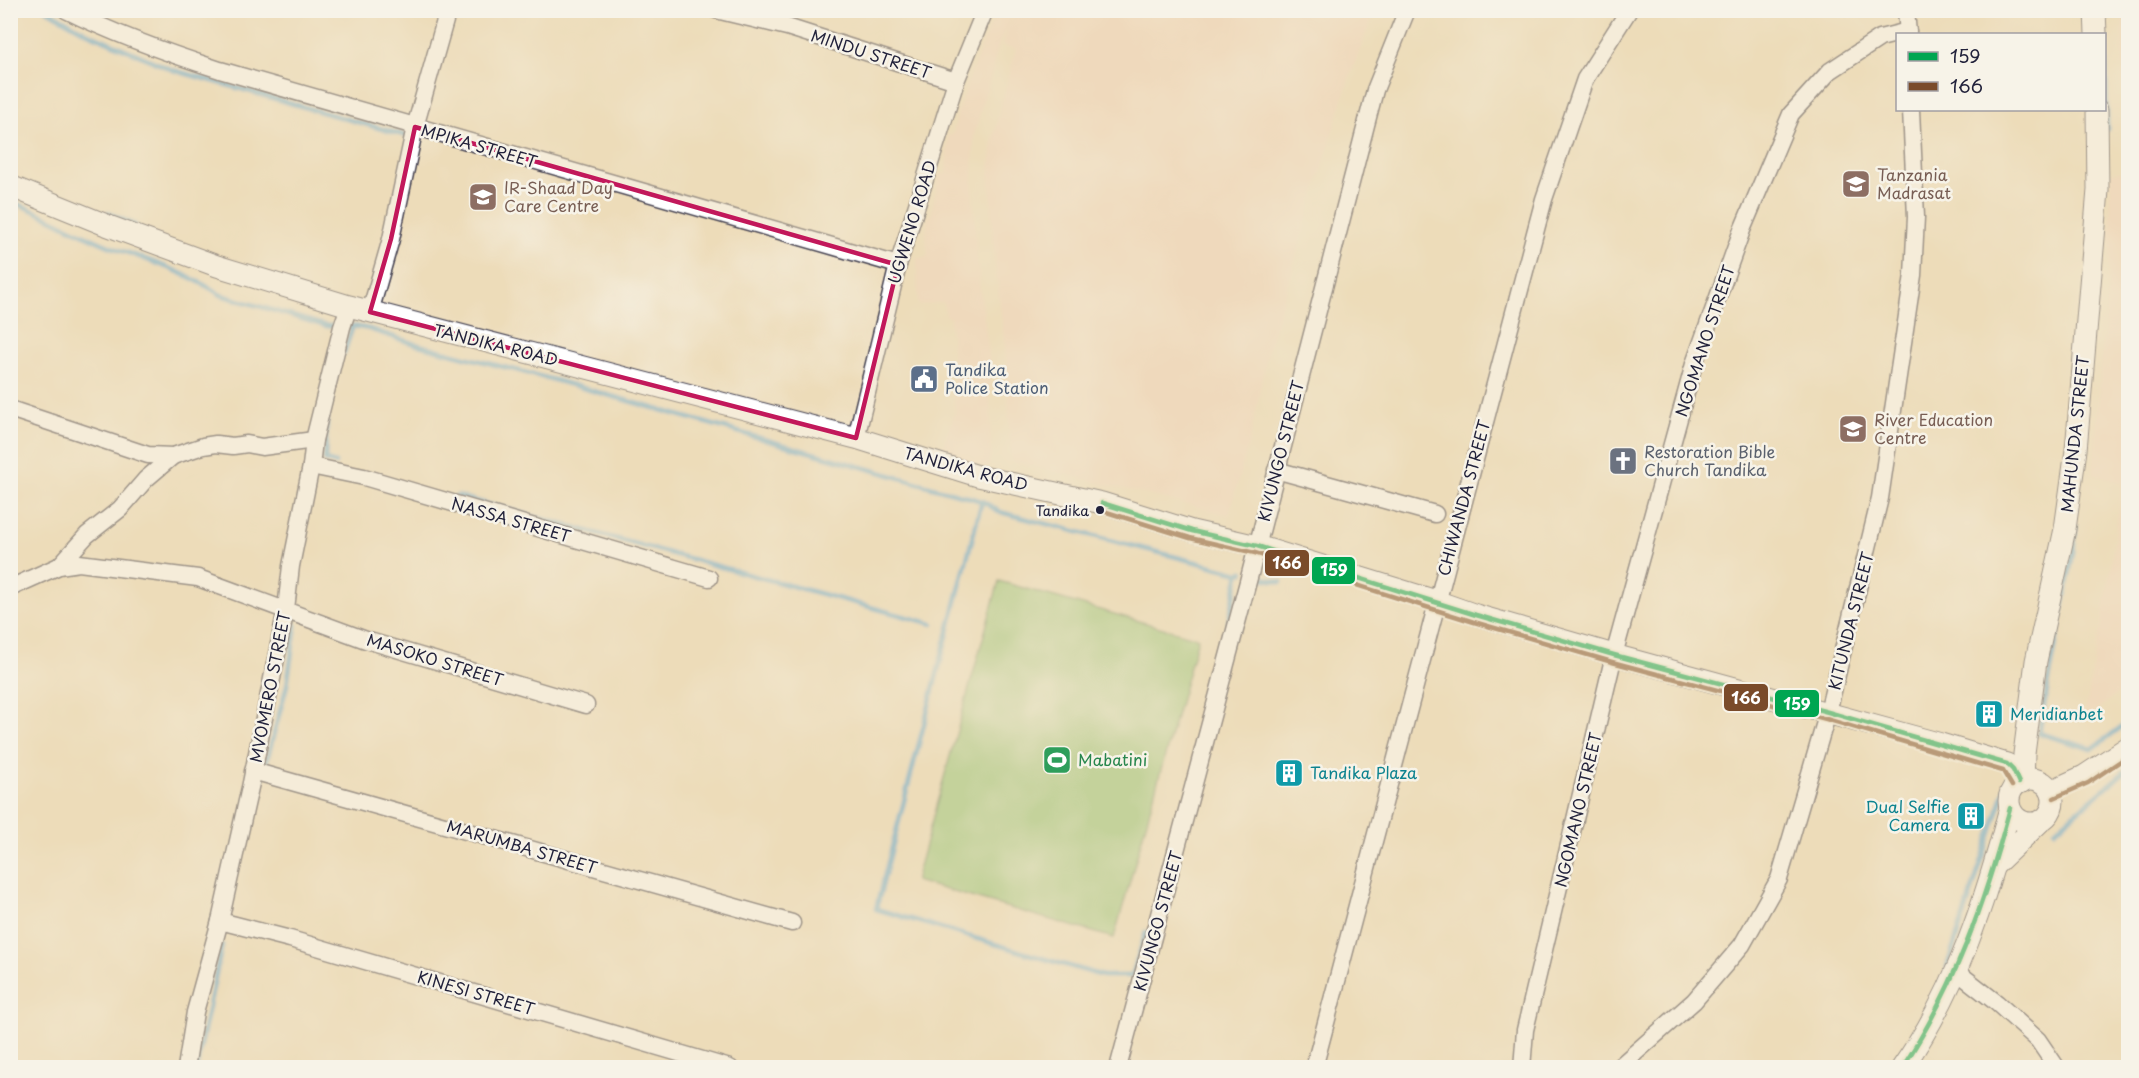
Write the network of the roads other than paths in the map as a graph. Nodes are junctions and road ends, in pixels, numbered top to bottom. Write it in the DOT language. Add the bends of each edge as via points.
graph roads {
  1 [pos="66,10"];
  2 [pos="448,10"];
  3 [pos="716,10"];
  4 [pos="985,10"];
  5 [pos="1407,10"];
  6 [pos="1629,10"];
  7 [pos="1906,10"];
  8 [pos="2095,10"];
  9 [pos="789,19"];
  10 [pos="1908,33"];
  11 [pos="2096,33"];
  12 [pos="1896,35"];
  13 [pos="957,81"];
  14 [pos="1911,111"];
  15 [pos="2097,111"];
  16 [pos="415,128"];
  17 [pos="10,186"];
  18 [pos="898,265"];
  19 [pos="349,306"];
  20 [pos="370,312"];
  21 [pos="10,409"];
  22 [pos="856,438"];
  23 [pos="314,440"];
  24 [pos="172,456"];
  25 [pos="311,466"];
  26 [pos="1276,470"];
  27 [pos="1435,514"];
  28 [pos="1257,546"];
  29 [pos="59,566"];
  30 [pos="709,578"];
  31 [pos="10,588"];
  32 [pos="1436,601"];
  33 [pos="286,609"];
  34 [pos="1614,656"];
  35 [pos="586,705"];
  36 [pos="1828,712"];
  37 [pos="2128,747"];
  38 [pos="253,771"];
  39 [pos="2021,782"];
  40 [pos="2051,791"];
  41 [pos="2010,808"];
  42 [pos="2040,822"];
  43 [pos="1995,865"];
  44 [pos="220,921"];
  45 [pos="792,923"];
  46 [pos="1956,970"];
  47 [pos="186,1068"];
  48 [pos="730,1068"];
  49 [pos="1118,1068"];
  50 [pos="1314,1068"];
  51 [pos="1522,1068"];
  52 [pos="1618,1068"];
  53 [pos="1902,1068"];
  54 [pos="2057,1068"];
  1 -- 16 [label="street, MPIKA STREET" via="158,50"];
  2 -- 16 [label="street"];
  3 -- 9 [label="street, MINDU STREET"];
  4 -- 13 [label="street, UGWENO ROAD"];
  5 -- 26 [label="street, KIVUNGO STREET" via="1375,90"];
  6 -- 32 [label="street, CHIWANDA STREET" via="1585,79 1544,199"];
  7 -- 10 [label="street"];
  8 -- 11 [label="street"];
  9 -- 13 [label="street, MINDU STREET"];
  12 -- 34 [label="street, NGOMANO STREET" via="1880,38 1830,71 1791,114 1742,231 1694,364"];
  13 -- 18 [label="street, UGWENO ROAD"];
  14 -- 36 [label="street, KITUNDA STREET" via="1916,217 1912,275 1881,498"];
  15 -- 39 [label="street, MAHUNDA STREET" via="2098,190 2076,450 2065,529 2036,661"];
  16 -- 18 [label="street, MPIKA STREET"];
  16 -- 20 [label="street" via="392,239"];
  17 -- 19 [label="street, TANDIKA ROAD" via="218,266"];
  18 -- 22 [label="street, UGWENO ROAD"];
  19 -- 20 [label="street, TANDIKA ROAD"];
  19 -- 23 [label="street, MVOMERO STREET"];
  20 -- 22 [label="street, TANDIKA ROAD"];
  21 -- 24 [label="street" via="148,455"];
  22 -- 28 [label="street, TANDIKA ROAD" via="978,476 1102,503"];
  23 -- 24 [label="street" via="262,447 216,444"];
  23 -- 25 [label="street, MVOMERO STREET"];
  24 -- 29 [label="street"];
  25 -- 30 [label="street, NASSA STREET" via="364,477"];
  25 -- 33 [label="street, MVOMERO STREET"];
  26 -- 27 [label="street"];
  26 -- 28 [label="street, KIVUNGO STREET"];
  28 -- 32 [label="street, TANDIKA ROAD"];
  28 -- 49 [label="street, KIVUNGO STREET"];
  29 -- 31 [label="street"];
  29 -- 33 [label="street, MASOKO STREET" via="79,563 198,578"];
  32 -- 34 [label="street, TANDIKA ROAD"];
  32 -- 50 [label="street, CHIWANDA STREET"];
  33 -- 35 [label="street, MASOKO STREET" via="366,640"];
  33 -- 38 [label="street, MVOMERO STREET"];
  34 -- 36 [label="street, TANDIKA ROAD"];
  34 -- 51 [label="street, NGOMANO STREET" via="1525,1030"];
  36 -- 39 [label="street, TANDIKA ROAD" via="2007,764"];
  36 -- 52 [label="street, KITUNDA STREET" via="1779,879 1742,945 1694,1001"];
  37 -- 40 [label="street" via="2084,776"];
  38 -- 44 [label="street, MVOMERO STREET"];
  38 -- 45 [label="street, MARUMBA STREET"];
  39 -- 40 [label="street" via="2036,780"];
  39 -- 41 [label="street" via="2012,790"];
  40 -- 42 [label="street" via="2052,809"];
  41 -- 42 [label="street" via="2022,821"];
  41 -- 43 [label="street"];
  42 -- 43 [label="street"];
  43 -- 46 [label="street"];
  44 -- 47 [label="street, MVOMERO STREET" via="195,1012"];
  44 -- 48 [label="street, KINESI STREET"];
  46 -- 53 [label="street" via="1932,1020"];
  46 -- 54 [label="street" via="2038,1040"];
}
